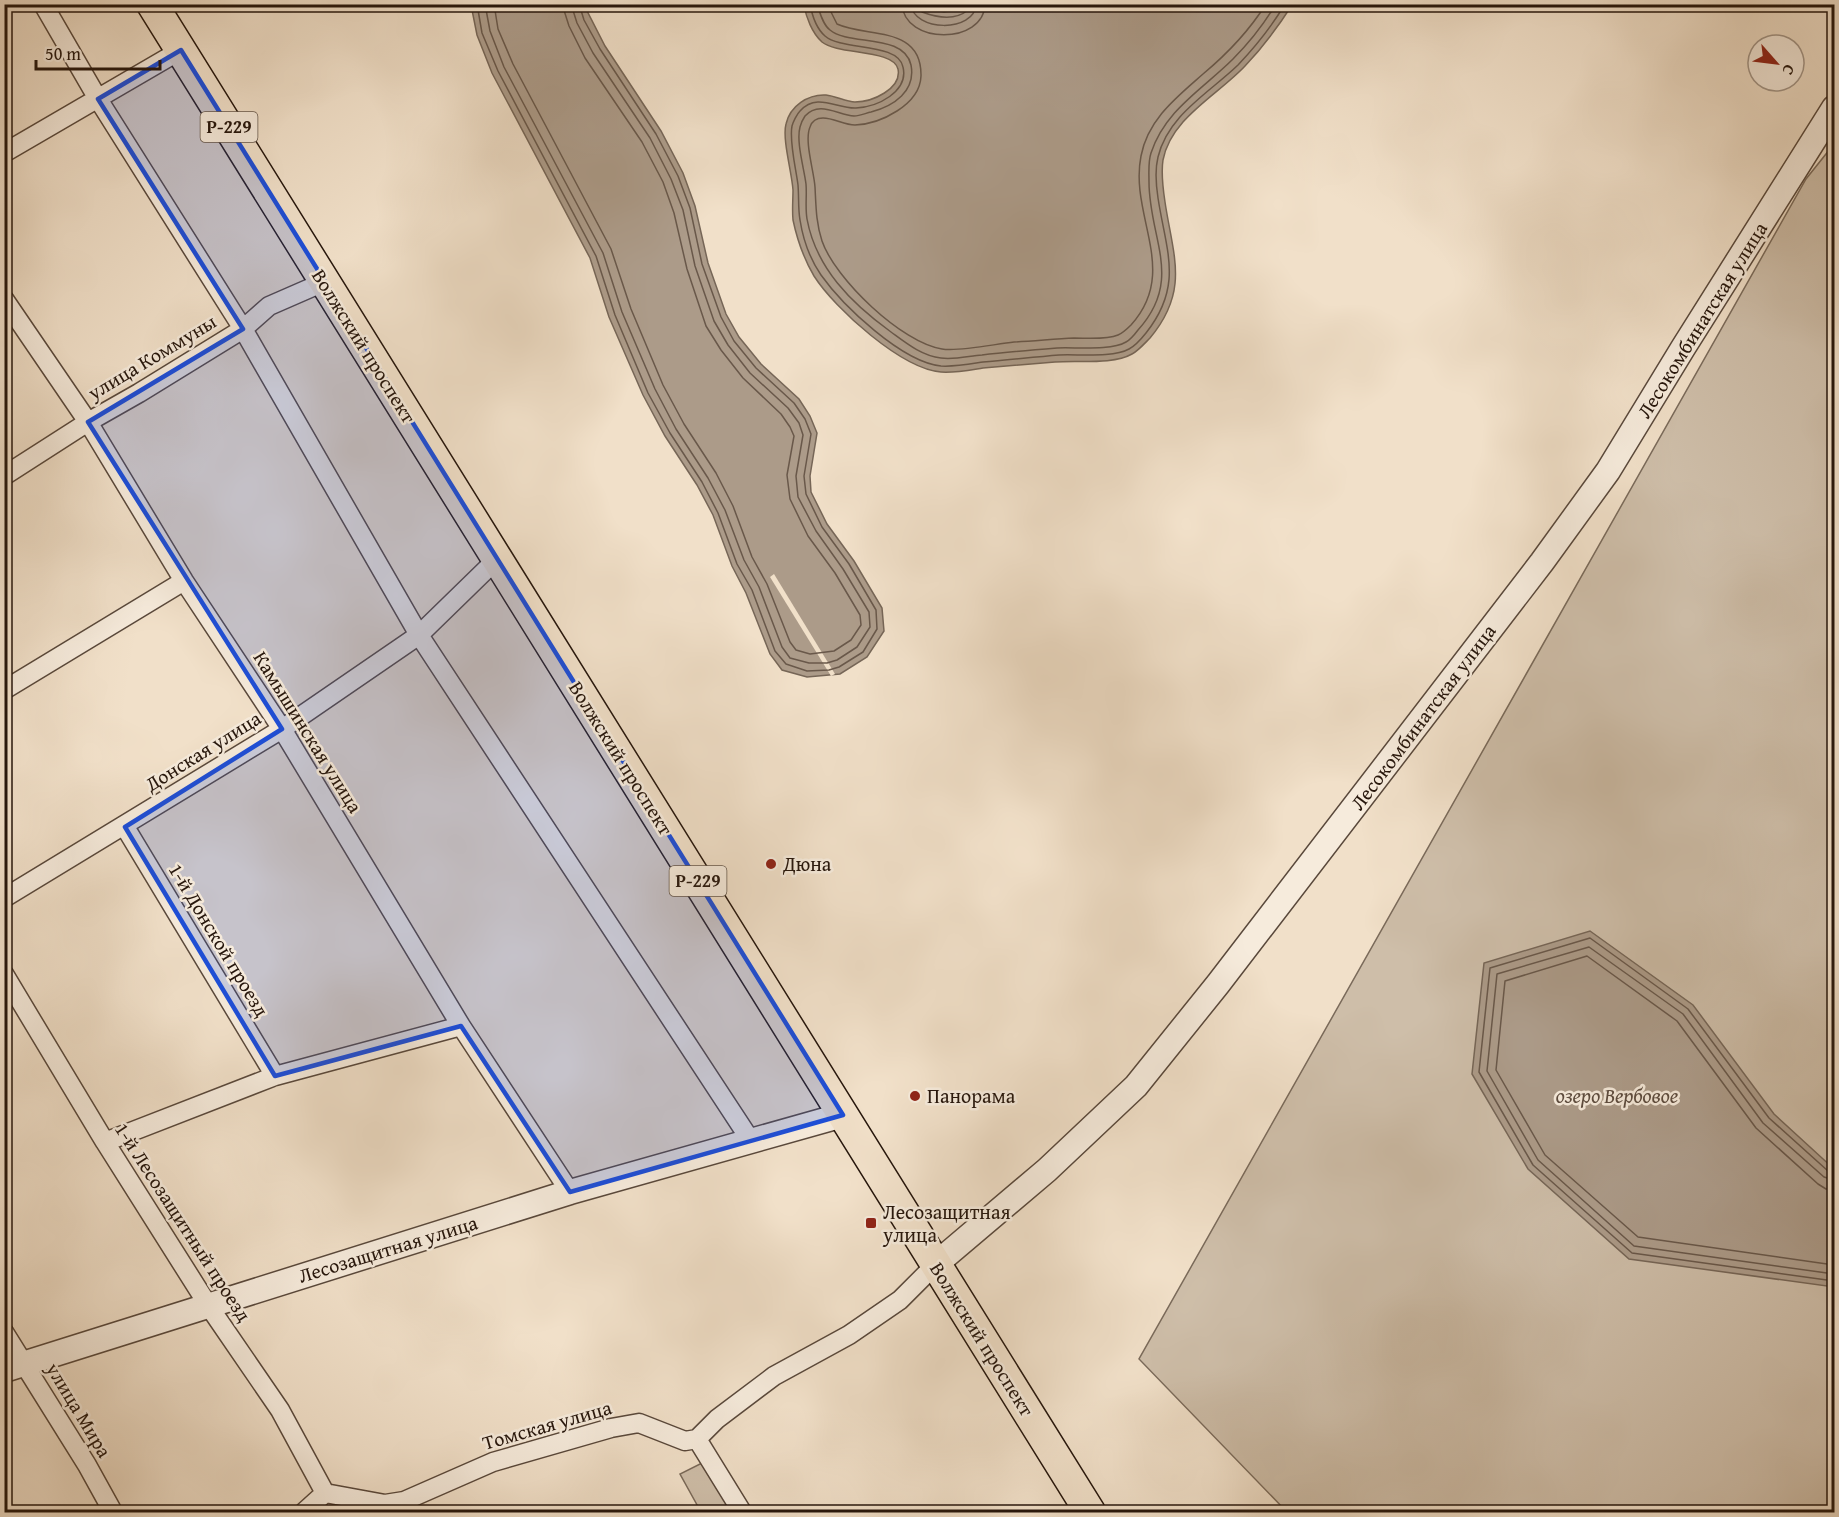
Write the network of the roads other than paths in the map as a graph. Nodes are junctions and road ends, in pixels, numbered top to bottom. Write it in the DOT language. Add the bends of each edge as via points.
graph roads {
  1 [pos="43,4"];
  2 [pos="152,4"];
  3 [pos="181,50"];
  4 [pos="98,99"];
  5 [pos="1834,108"];
  6 [pos="4,153"];
  7 [pos="324,282"];
  8 [pos="4,299"];
  9 [pos="243,329"];
  10 [pos="88,422"];
  11 [pos="4,476"];
  12 [pos="497,559"];
  13 [pos="184,581"];
  14 [pos="420,634"];
  15 [pos="4,690"];
  16 [pos="282,729"];
  17 [pos="124,826"];
  18 [pos="4,898"];
  19 [pos="4,974"];
  20 [pos="461,1026"];
  21 [pos="275,1076"];
  22 [pos="843,1115"];
  23 [pos="751,1141"];
  24 [pos="105,1142"];
  25 [pos="570,1192"];
  26 [pos="936,1264"];
  27 [pos="208,1305"];
  28 [pos="4,1332"];
  29 [pos="14,1367"];
  30 [pos="697,1439"];
  31 [pos="325,1493"];
  32 [pos="113,1512"];
  33 [pos="304,1512"];
  34 [pos="742,1512"];
  35 [pos="1090,1512"];
  1 -- 4 [label="street"];
  2 -- 3 [label="main road, Волжский проспект / Р-229"];
  3 -- 4 [label="street"];
  3 -- 7 [label="main road, Волжский проспект / Р-229"];
  4 -- 6 [label="street"];
  4 -- 9 [label="street"];
  5 -- 26 [label="street, Лесокомбинатская улица" via="1608,471 1218,984 1136,1086 1047,1170"];
  7 -- 9 [label="street, улица Коммуны" via="269,306"];
  7 -- 12 [label="main road, Волжский проспект / Р-229"];
  8 -- 10 [label="street, Камышинская улица"];
  9 -- 10 [label="street, улица Коммуны"];
  9 -- 14 [label="street"];
  10 -- 11 [label="street, улица Коммуны"];
  10 -- 13 [label="street, Камышинская улица"];
  12 -- 14 [label="street, Донская улица"];
  12 -- 22 [label="main road, Волжский проспект / Р-229"];
  13 -- 15 [label="street"];
  13 -- 16 [label="street, Камышинская улица"];
  14 -- 16 [label="street, Донская улица"];
  14 -- 23 [label="street"];
  16 -- 17 [label="street, Донская улица"];
  16 -- 20 [label="street, Камышинская улица"];
  17 -- 18 [label="street, Донская улица"];
  17 -- 21 [label="street, 1-й Донской проезд"];
  19 -- 24 [label="street, 1-й Лесозащитный проезд"];
  20 -- 21 [label="street"];
  20 -- 25 [label="street, Камышинская улица"];
  21 -- 24 [label="street"];
  22 -- 23 [label="street, Лесозащитная улица"];
  22 -- 26 [label="main road, Волжский проспект / Р-229"];
  23 -- 25 [label="street, Лесозащитная улица"];
  24 -- 27 [label="street, 1-й Лесозащитный проезд"];
  25 -- 27 [label="street, Лесозащитная улица"];
  26 -- 30 [label="street" via="900,1300 849,1335 774,1376"];
  26 -- 35 [label="main road, Волжский проспект / Р-229"];
  27 -- 29 [label="street, Лесозащитная улица"];
  27 -- 31 [label="street, 1-й Лесозащитный проезд" via="280,1410"];
  28 -- 29 [label="street, улица Мира"];
  29 -- 32 [label="street, улица Мира" via="87,1465"];
  30 -- 31 [label="street, Томская улица" via="685,1441 639,1423 493,1462 404,1501 385,1504"];
  30 -- 34 [label="street"];
  31 -- 33 [label="street"];
}
